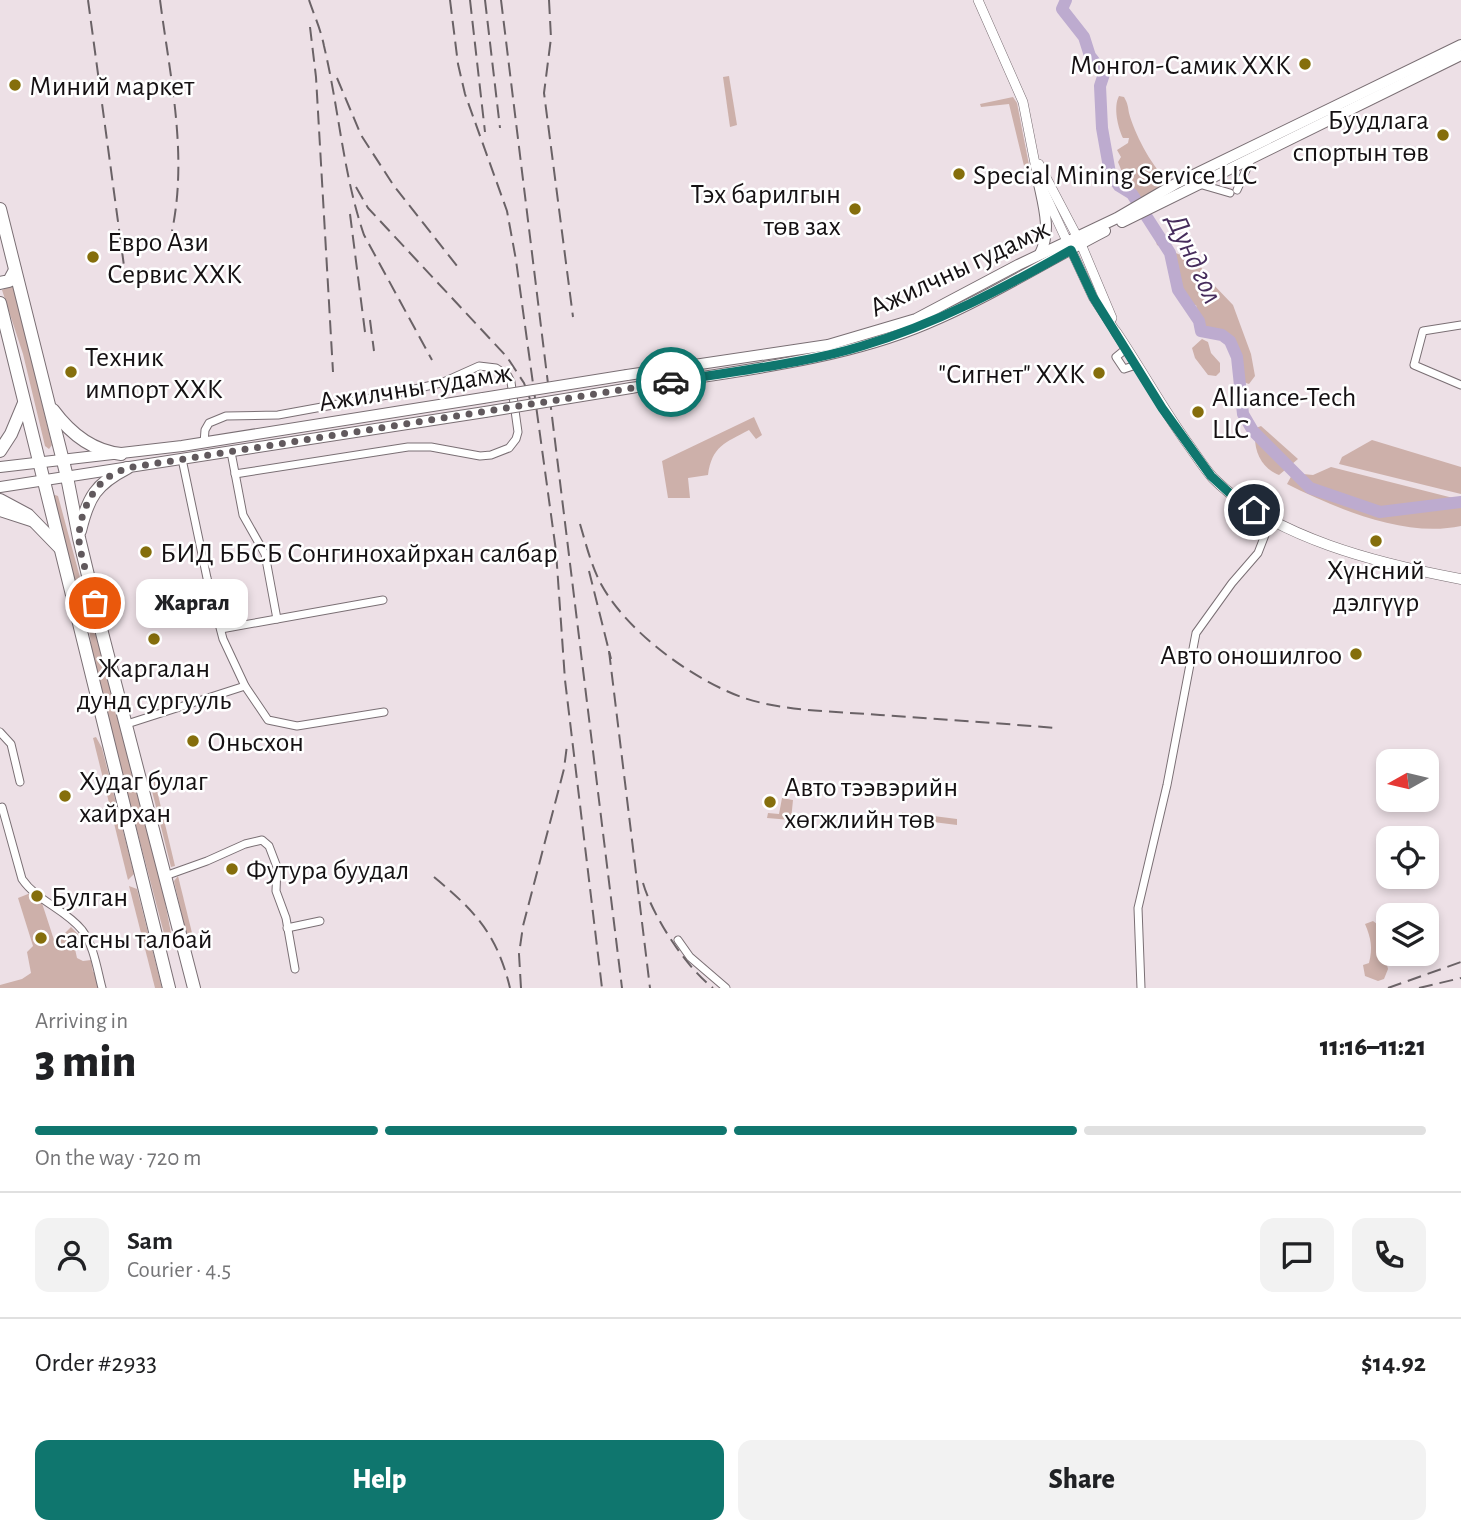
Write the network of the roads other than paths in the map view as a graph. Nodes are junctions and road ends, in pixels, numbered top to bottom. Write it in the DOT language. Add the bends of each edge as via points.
graph roads {
  1 [pos="978,0"];
  2 [pos="1461,45"];
  3 [pos="1461,55"];
  4 [pos="1035,156"];
  5 [pos="1252,158"];
  6 [pos="1038,179"];
  7 [pos="1198,184"];
  8 [pos="1180,188"];
  9 [pos="0,209"];
  10 [pos="1074,243"];
  11 [pos="1040,254"];
  12 [pos="15,270"];
  13 [pos="0,283"];
  14 [pos="0,303"];
  15 [pos="1461,325"];
  16 [pos="1116,332"];
  17 [pos="858,343"];
  18 [pos="1461,385"];
  19 [pos="24,402"];
  20 [pos="50,406"];
  21 [pos="204,443"];
  22 [pos="0,450"];
  23 [pos="231,452"];
  24 [pos="121,453"];
  25 [pos="182,459"];
  26 [pos="63,460"];
  27 [pos="39,463"];
  28 [pos="0,467"];
  29 [pos="127,468"];
  30 [pos="234,474"];
  31 [pos="67,477"];
  32 [pos="43,482"];
  33 [pos="0,487"];
  34 [pos="0,500"];
  35 [pos="0,511"];
  36 [pos="1270,522"];
  37 [pos="38,524"];
  38 [pos="79,538"];
  39 [pos="61,549"];
  40 [pos="1461,579"];
  41 [pos="383,600"];
  42 [pos="277,619"];
  43 [pos="100,625"];
  44 [pos="221,629"];
  45 [pos="82,637"];
  46 [pos="245,686"];
  47 [pos="384,712"];
  48 [pos="127,724"];
  49 [pos="0,732"];
  50 [pos="20,782"];
  51 [pos="2,807"];
  52 [pos="165,876"];
  53 [pos="320,921"];
  54 [pos="287,928"];
  55 [pos="678,940"];
  56 [pos="184,951"];
  57 [pos="161,957"];
  58 [pos="295,969"];
  59 [pos="102,988"];
  60 [pos="169,988"];
  61 [pos="194,988"];
  62 [pos="726,988"];
  63 [pos="1141,988"];
  1 -- 4 [label="street" via="1023,102"];
  2 -- 8 [label="main road, Ажилчны гудамж"];
  3 -- 5 [label="main road, Ажилчны гудамж"];
  4 -- 6 [label="street"];
  4 -- 10 [label="street"];
  5 -- 7 [label="main road, Ажилчны гудамж"];
  5 -- 7 [label="street" via="1233,191"];
  6 -- 10 [label="street"];
  6 -- 11 [label="main road" via="1047,232"];
  7 -- 8 [label="main road, Ажилчны гудамж"];
  8 -- 10 [label="main road, Ажилчны гудамж"];
  9 -- 12 [label="highway"];
  10 -- 11 [label="main road, Ажилчны гудамж"];
  10 -- 16 [label="street" via="1093,297"];
  10 -- 17 [label="main road, Ажилчны гудамж" via="1016,281 926,324"];
  11 -- 17 [label="main road, Ажилчны гудамж" via="916,319"];
  12 -- 13 [label="highway" via="9,281"];
  12 -- 20 [label="highway"];
  14 -- 19 [label="highway"];
  15 -- 18 [label="street" via="1423,331 1414,365"];
  16 -- 36 [label="main road" via="1211,476"];
  17 -- 21 [label="main road, Ажилчны гудамж, bridge"];
  17 -- 23 [label="main road, Ажилчны гудамж, bridge" via="830,354"];
  19 -- 22 [label="highway"];
  19 -- 27 [label="highway"];
  20 -- 24 [label="highway" via="88,443 104,452"];
  20 -- 26 [label="highway"];
  21 -- 24 [label="main road, Ажилчны гудамж"];
  21 -- 30 [label="street" via="209,423 226,416 278,415 393,394 441,383 479,366 503,371 511,382 518,432 513,444 502,452 470,456 408,447"];
  23 -- 25 [label="main road, Ажилчны гудамж"];
  23 -- 30 [label="street"];
  24 -- 26 [label="main road, Ажилчны гудамж"];
  25 -- 29 [label="main road, Ажилчны гудамж"];
  25 -- 44 [label="street"];
  26 -- 27 [label="main road, Ажилчны гудамж"];
  26 -- 31 [label="highway"];
  27 -- 28 [label="main road, Ажилчны гудамж"];
  27 -- 32 [label="highway"];
  29 -- 31 [label="main road, Ажилчны гудамж"];
  29 -- 38 [label="highway" via="107,478 94,492"];
  30 -- 42 [label="street" via="243,515 265,554"];
  31 -- 32 [label="main road, Ажилчны гудамж"];
  31 -- 38 [label="highway"];
  32 -- 33 [label="main road, Ажилчны гудамж"];
  32 -- 39 [label="highway"];
  34 -- 37 [label="highway"];
  35 -- 37 [label="main road"];
  36 -- 40 [label="main road" via="1363,556"];
  36 -- 63 [label="street" via="1258,553 1196,633 1138,908"];
  37 -- 39 [label="highway"];
  38 -- 43 [label="highway"];
  39 -- 45 [label="highway"];
  41 -- 42 [label="street"];
  42 -- 44 [label="street"];
  43 -- 45 [label="highway" via="87,624"];
  43 -- 48 [label="highway"];
  44 -- 46 [label="street"];
  45 -- 57 [label="highway"];
  46 -- 47 [label="street" via="268,720 284,724 297,726"];
  46 -- 48 [label="street"];
  48 -- 52 [label="highway"];
  49 -- 50 [label="street" via="11,744"];
  51 -- 59 [label="street" via="22,879 81,929"];
  52 -- 54 [label="street" via="261,840 274,854 276,891"];
  52 -- 56 [label="highway"];
  53 -- 54 [label="street"];
  54 -- 58 [label="street"];
  55 -- 62 [label="street" via="690,957"];
  56 -- 57 [label="highway"];
  56 -- 61 [label="highway"];
  57 -- 60 [label="highway"];
}
